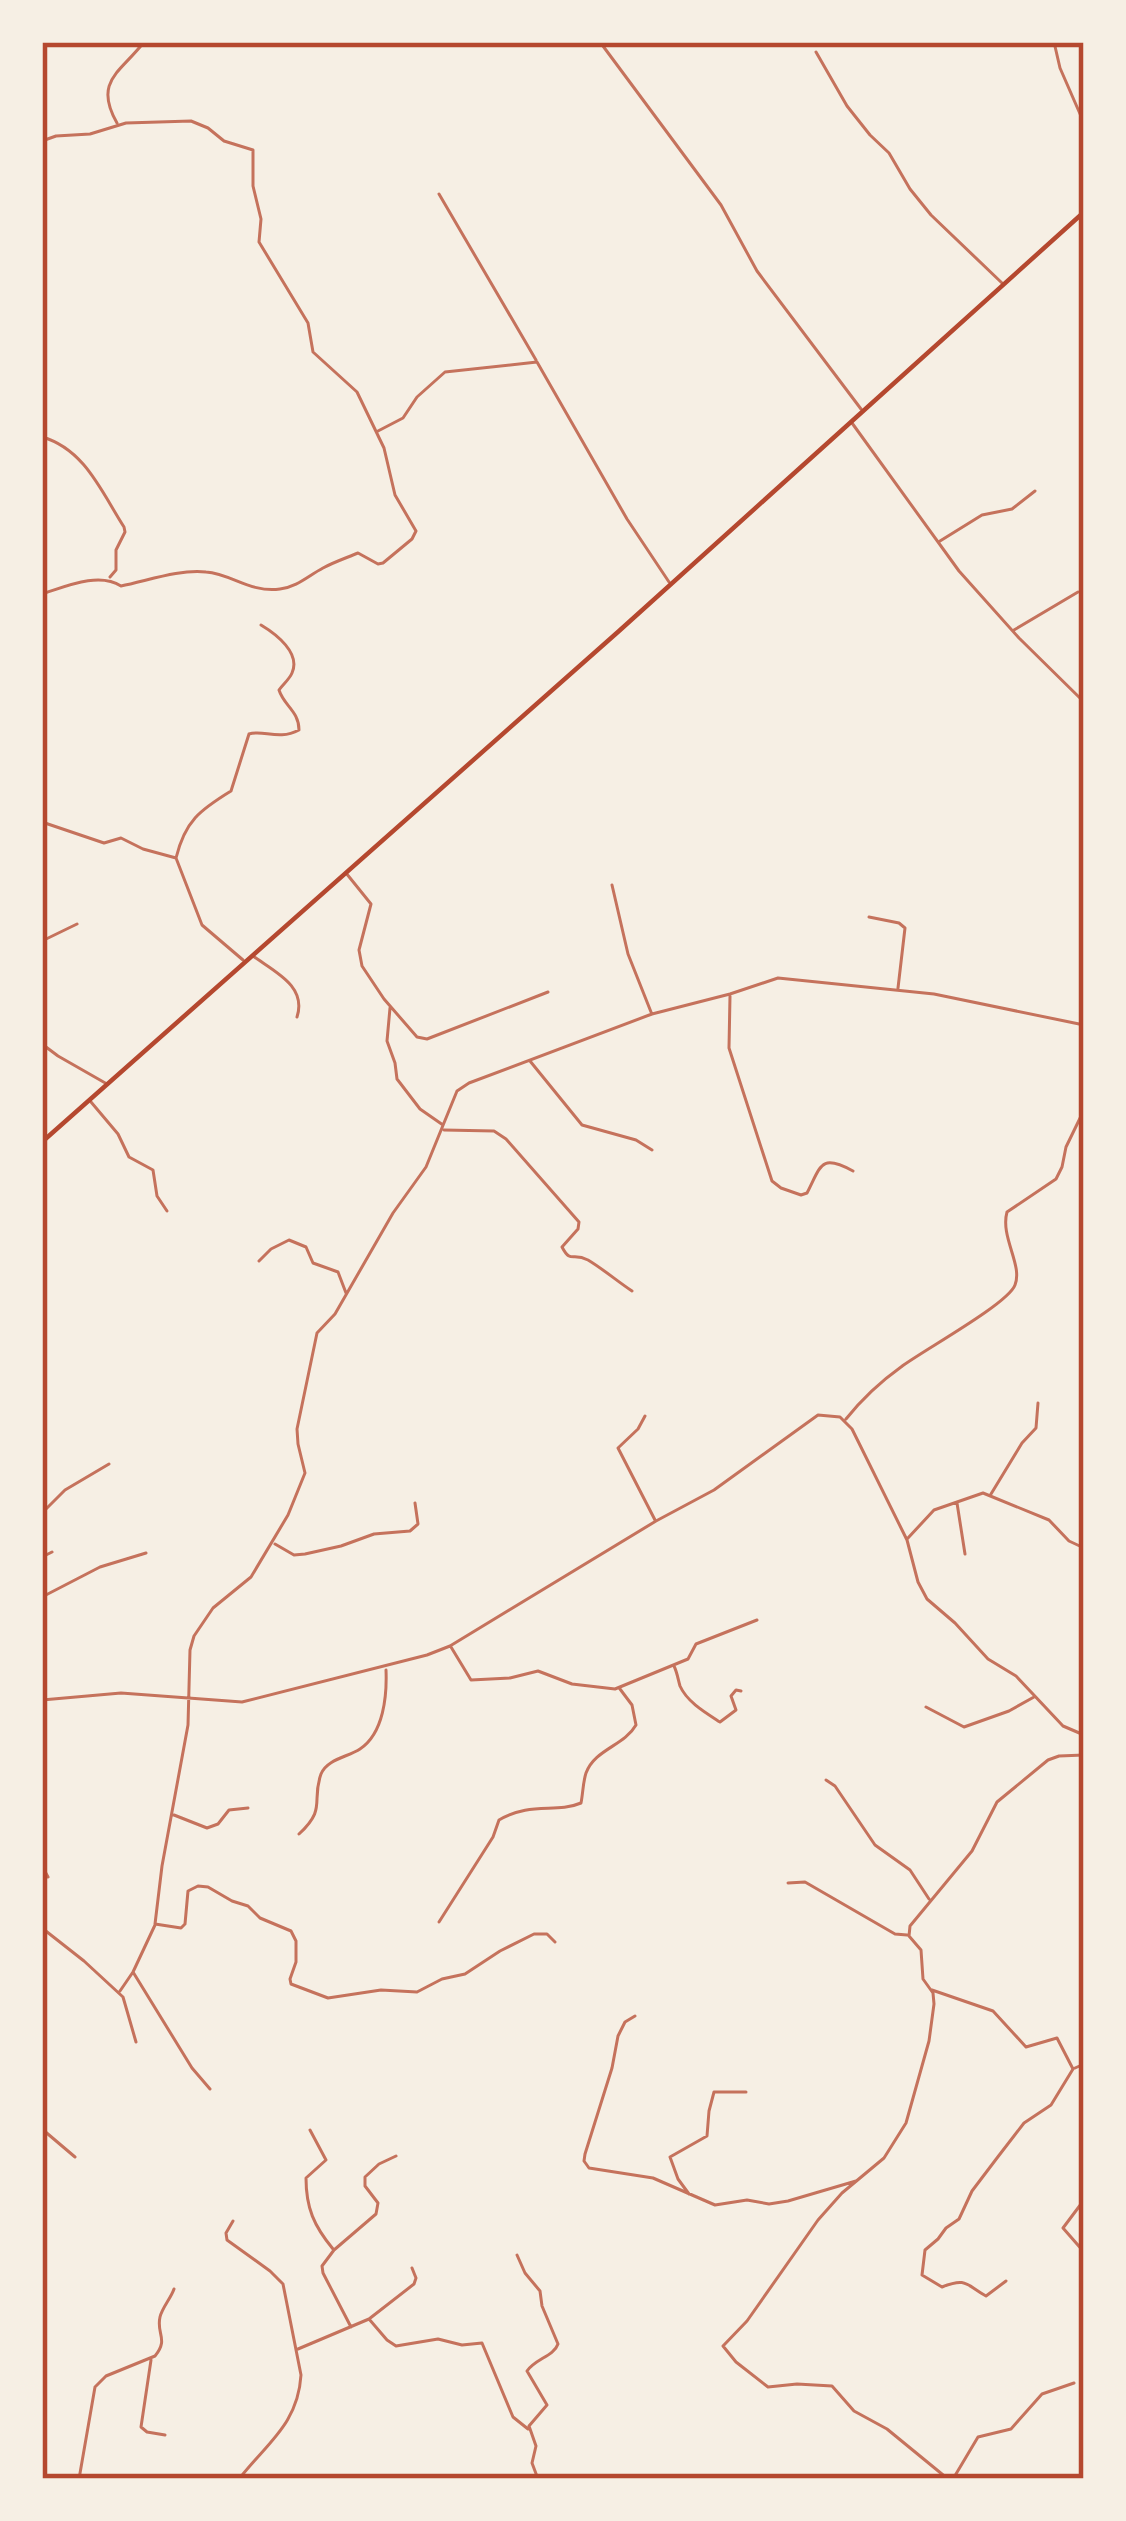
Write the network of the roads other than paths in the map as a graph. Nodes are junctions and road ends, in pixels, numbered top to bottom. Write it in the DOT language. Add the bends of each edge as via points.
graph roads {
  1 [pos="144,42"];
  2 [pos="600,42"];
  3 [pos="1054,42"];
  4 [pos="816,52"];
  5 [pos="1084,123"];
  6 [pos="118,125"];
  7 [pos="42,141"];
  8 [pos="439,194"];
  9 [pos="1084,212"];
  10 [pos="1003,284"];
  11 [pos="537,362"];
  12 [pos="862,410"];
  13 [pos="851,422"];
  14 [pos="376,431"];
  15 [pos="42,437"];
  16 [pos="1035,491"];
  17 [pos="939,542"];
  18 [pos="109,578"];
  19 [pos="670,584"];
  20 [pos="1078,592"];
  21 [pos="42,594"];
  22 [pos="261,625"];
  23 [pos="1013,631"];
  24 [pos="1084,702"];
  25 [pos="42,822"];
  26 [pos="176,858"];
  27 [pos="345,872"];
  28 [pos="612,885"];
  29 [pos="869,917"];
  30 [pos="77,924"];
  31 [pos="42,941"];
  32 [pos="251,955"];
  33 [pos="244,961"];
  34 [pos="897,990"];
  35 [pos="548,992"];
  36 [pos="730,994"];
  37 [pos="390,1006"];
  38 [pos="652,1014"];
  39 [pos="297,1017"];
  40 [pos="1084,1025"];
  41 [pos="42,1044"];
  42 [pos="529,1060"];
  43 [pos="108,1084"];
  44 [pos="90,1100"];
  45 [pos="1084,1110"];
  46 [pos="442,1127"];
  47 [pos="42,1142"];
  48 [pos="652,1150"];
  49 [pos="853,1171"];
  50 [pos="166,1211"];
  51 [pos="259,1261"];
  52 [pos="632,1291"];
  53 [pos="347,1294"];
  54 [pos="1038,1403"];
  55 [pos="645,1416"];
  56 [pos="845,1420"];
  57 [pos="109,1464"];
  58 [pos="990,1495"];
  59 [pos="957,1501"];
  60 [pos="415,1504"];
  61 [pos="42,1513"];
  62 [pos="656,1521"];
  63 [pos="907,1540"];
  64 [pos="273,1543"];
  65 [pos="1084,1548"];
  66 [pos="52,1552"];
  67 [pos="146,1552"];
  68 [pos="965,1554"];
  69 [pos="42,1557"];
  70 [pos="42,1597"];
  71 [pos="757,1620"];
  72 [pos="450,1646"];
  73 [pos="673,1664"];
  74 [pos="386,1668"];
  75 [pos="619,1688"];
  76 [pos="741,1691"];
  77 [pos="1036,1696"];
  78 [pos="190,1697"];
  79 [pos="42,1700"];
  80 [pos="926,1707"];
  81 [pos="1084,1735"];
  82 [pos="1084,1755"];
  83 [pos="826,1780"];
  84 [pos="248,1808"];
  85 [pos="172,1814"];
  86 [pos="299,1834"];
  87 [pos="42,1866"];
  88 [pos="48,1877"];
  89 [pos="788,1883"];
  90 [pos="931,1900"];
  91 [pos="439,1922"];
  92 [pos="155,1924"];
  93 [pos="42,1928"];
  94 [pos="909,1934"];
  95 [pos="555,1942"];
  96 [pos="133,1972"];
  97 [pos="930,1989"];
  98 [pos="119,1992"];
  99 [pos="635,2017"];
  100 [pos="136,2042"];
  101 [pos="1084,2064"];
  102 [pos="1073,2069"];
  103 [pos="210,2089"];
  104 [pos="746,2092"];
  105 [pos="42,2129"];
  106 [pos="310,2130"];
  107 [pos="396,2156"];
  108 [pos="75,2157"];
  109 [pos="857,2180"];
  110 [pos="691,2195"];
  111 [pos="1084,2200"];
  112 [pos="233,2221"];
  113 [pos="334,2250"];
  114 [pos="1084,2252"];
  115 [pos="517,2255"];
  116 [pos="412,2268"];
  117 [pos="1006,2281"];
  118 [pos="174,2289"];
  119 [pos="369,2319"];
  120 [pos="351,2327"];
  121 [pos="296,2350"];
  122 [pos="152,2358"];
  123 [pos="1075,2383"];
  124 [pos="530,2429"];
  125 [pos="166,2435"];
  126 [pos="79,2479"];
  127 [pos="238,2479"];
  128 [pos="538,2479"];
  129 [pos="950,2479"];
  1 -- 6 [label="street" via="109,89"];
  2 -- 12 [label="street"];
  3 -- 5 [label="street"];
  4 -- 10 [label="street" via="910,189"];
  6 -- 7 [label="street"];
  6 -- 14 [label="street" via="191,121 253,150 260,245 309,326 313,352 358,392"];
  8 -- 11 [label="street"];
  9 -- 10 [label="highway"];
  10 -- 12 [label="highway"];
  11 -- 14 [label="street" via="442,374 400,421"];
  11 -- 19 [label="street"];
  12 -- 13 [label="highway"];
  13 -- 17 [label="street"];
  13 -- 19 [label="highway"];
  14 -- 18 [label="street" via="395,495 416,531 383,563 358,553 281,590 205,572 121,586"];
  15 -- 18 [label="street" via="84,463 124,527"];
  16 -- 17 [label="street"];
  17 -- 23 [label="street"];
  18 -- 21 [label="street"];
  19 -- 27 [label="highway"];
  20 -- 23 [label="street"];
  22 -- 26 [label="street" via="293,658 279,689 299,730 248,734 231,791 191,820"];
  23 -- 24 [label="street"];
  25 -- 26 [label="street"];
  26 -- 33 [label="street" via="202,925"];
  27 -- 32 [label="highway"];
  27 -- 37 [label="street" via="370,901 359,955"];
  28 -- 38 [label="street"];
  29 -- 34 [label="street" via="905,928"];
  30 -- 31 [label="street"];
  32 -- 33 [label="highway"];
  32 -- 39 [label="street" via="295,989"];
  33 -- 43 [label="highway"];
  34 -- 36 [label="street" via="781,977"];
  34 -- 40 [label="street"];
  35 -- 37 [label="street" via="423,1040"];
  36 -- 38 [label="street"];
  36 -- 49 [label="street" via="732,1061 772,1181 801,1195 822,1164"];
  37 -- 46 [label="street" via="387,1041 397,1079"];
  38 -- 42 [label="street"];
  41 -- 43 [label="street"];
  42 -- 46 [label="street" via="459,1088"];
  42 -- 48 [label="street" via="582,1125"];
  43 -- 44 [label="highway"];
  44 -- 47 [label="highway"];
  44 -- 50 [label="street" via="130,1157 153,1170"];
  45 -- 56 [label="street" via="1059,1175 1007,1212 1017,1278 1010,1293 896,1370"];
  46 -- 52 [label="street" via="506,1139 579,1222 564,1254 584,1258"];
  46 -- 53 [label="street"];
  51 -- 53 [label="street" via="290,1240 338,1272"];
  53 -- 64 [label="street" via="317,1333 297,1429 304,1479"];
  54 -- 58 [label="street" via="1036,1428"];
  55 -- 62 [label="street" via="618,1448"];
  56 -- 62 [label="street" via="818,1415"];
  56 -- 63 [label="street"];
  57 -- 61 [label="street"];
  58 -- 59 [label="street"];
  58 -- 65 [label="street" via="1049,1520"];
  59 -- 63 [label="street" via="930,1513"];
  59 -- 68 [label="street"];
  60 -- 64 [label="street" via="418,1524 410,1531 297,1555"];
  62 -- 72 [label="street"];
  63 -- 77 [label="street" via="928,1599"];
  64 -- 78 [label="street" via="194,1636"];
  66 -- 69 [label="street"];
  67 -- 70 [label="street"];
  71 -- 73 [label="street" via="696,1644 688,1659"];
  72 -- 74 [label="street"];
  72 -- 75 [label="street" via="471,1680 538,1671"];
  73 -- 75 [label="street"];
  73 -- 76 [label="street" via="693,1702 720,1722 736,1710 731,1694"];
  74 -- 78 [label="street" via="246,1701"];
  74 -- 86 [label="street" via="384,1707 371,1738 325,1767 314,1819"];
  75 -- 91 [label="street" via="636,1725 588,1767 580,1803 530,1807 499,1820"];
  77 -- 80 [label="street" via="964,1727"];
  77 -- 81 [label="street" via="1063,1726"];
  78 -- 79 [label="street"];
  78 -- 85 [label="street"];
  82 -- 90 [label="street" via="1048,1760 997,1802 972,1851"];
  83 -- 90 [label="street"];
  84 -- 85 [label="street" via="232,1808 207,1828"];
  85 -- 92 [label="street"];
  87 -- 88 [label="street"];
  89 -- 94 [label="street" via="805,1882"];
  90 -- 94 [label="street"];
  92 -- 95 [label="street" via="181,1928 188,1891 213,1889 291,1931 291,1984 328,1998 417,1992 535,1934"];
  92 -- 96 [label="street"];
  93 -- 98 [label="street"];
  94 -- 97 [label="street"];
  96 -- 98 [label="street"];
  96 -- 103 [label="street"];
  97 -- 102 [label="street" via="993,2011 1026,2047 1057,2038"];
  97 -- 109 [label="street" via="929,2041 906,2123 884,2158"];
  98 -- 100 [label="street"];
  99 -- 110 [label="street" via="618,2036 584,2161"];
  101 -- 102 [label="street"];
  102 -- 117 [label="street" via="1051,2105 1024,2122 959,2219 924,2252 922,2275 942,2287 969,2283 986,2296"];
  104 -- 110 [label="street" via="714,2092 707,2137 670,2157"];
  105 -- 108 [label="street"];
  106 -- 113 [label="street" via="326,2161 306,2178 309,2210"];
  107 -- 113 [label="street" via="366,2174 378,2211"];
  109 -- 110 [label="street" via="769,2204 715,2206"];
  109 -- 129 [label="street" via="724,2347 768,2387 832,2386 854,2411"];
  111 -- 114 [label="street" via="1063,2228"];
  112 -- 121 [label="street" via="227,2240 283,2284"];
  113 -- 120 [label="street" via="322,2271"];
  115 -- 124 [label="street" via="558,2344 527,2371 548,2405"];
  116 -- 119 [label="street" via="414,2284"];
  118 -- 122 [label="street"];
  119 -- 120 [label="street"];
  119 -- 124 [label="street" via="397,2346 482,2343 513,2417"];
  120 -- 121 [label="street"];
  121 -- 127 [label="street" via="301,2382 292,2413"];
  122 -- 125 [label="street" via="141,2427"];
  122 -- 126 [label="street" via="97,2384"];
  123 -- 129 [label="street" via="1042,2394 1011,2429 978,2437"];
  124 -- 128 [label="street"];
}
